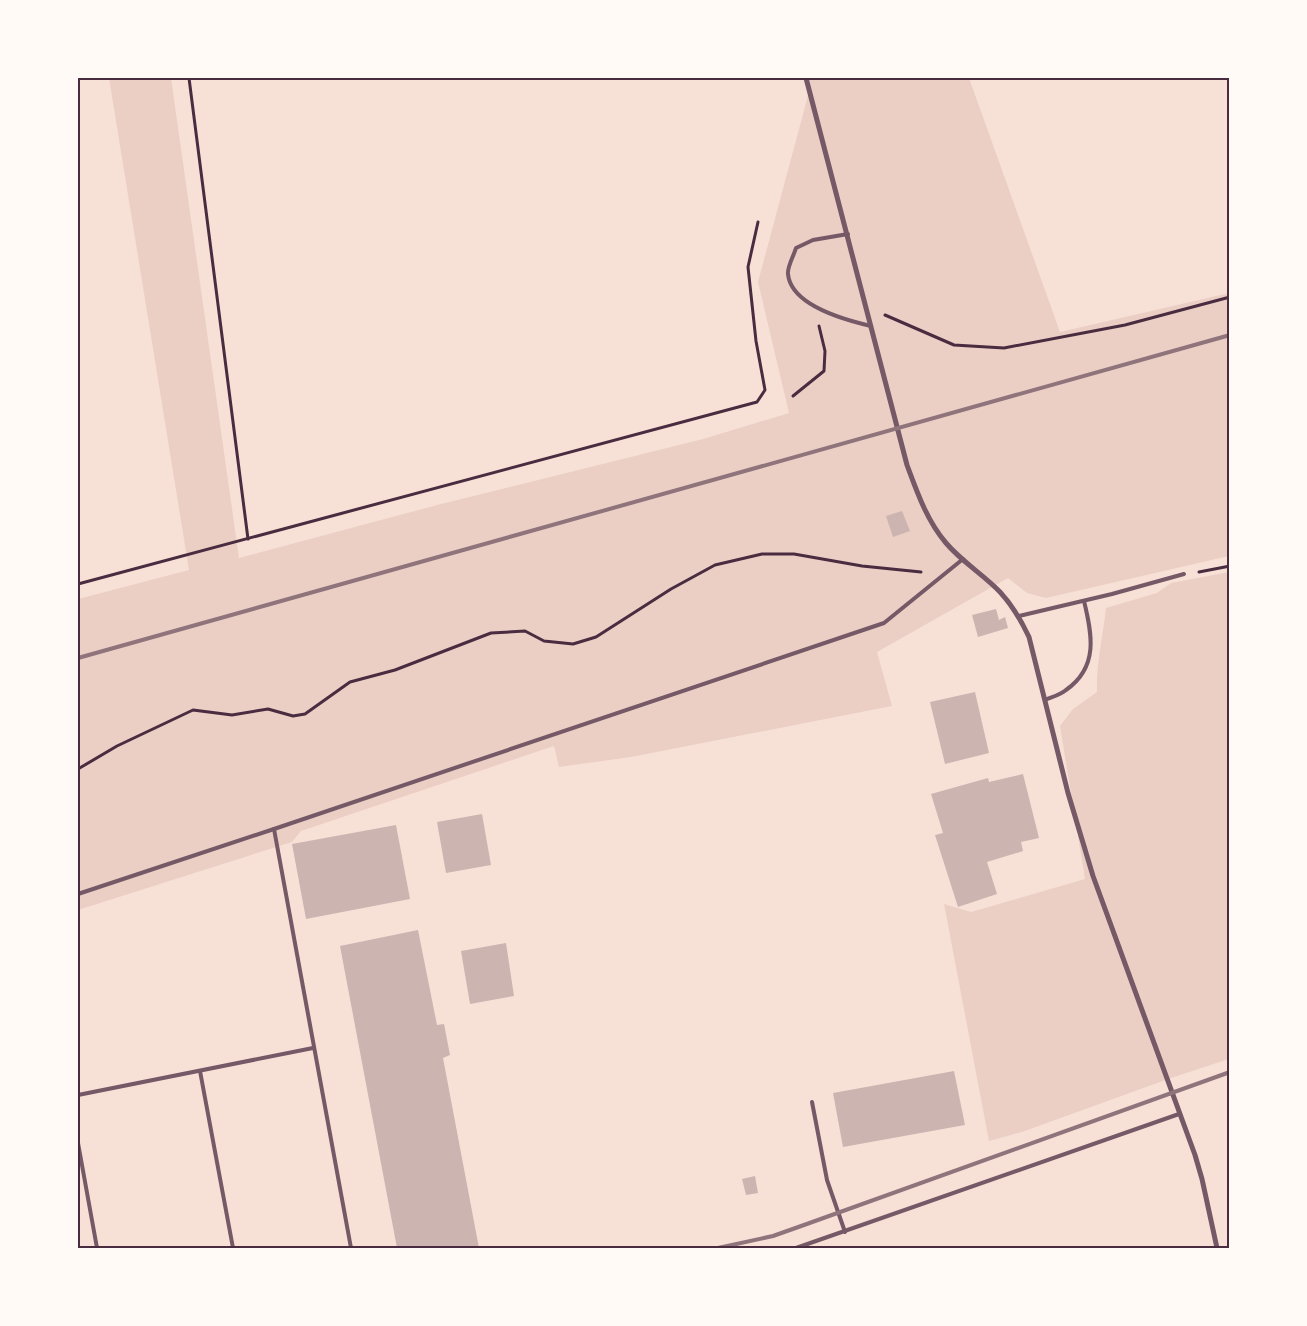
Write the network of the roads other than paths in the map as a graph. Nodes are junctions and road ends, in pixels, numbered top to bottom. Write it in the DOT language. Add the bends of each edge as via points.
graph roads {
  1 [pos="806,78"];
  2 [pos="848,234"];
  3 [pos="871,326"];
  4 [pos="963,559"];
  5 [pos="1184,574"];
  6 [pos="1084,601"];
  7 [pos="1020,616"];
  8 [pos="1045,700"];
  9 [pos="274,829"];
  10 [pos="78,894"];
  11 [pos="314,1048"];
  12 [pos="200,1070"];
  13 [pos="78,1095"];
  14 [pos="812,1102"];
  15 [pos="1179,1114"];
  16 [pos="78,1143"];
  17 [pos="845,1232"];
  18 [pos="97,1248"];
  19 [pos="233,1248"];
  20 [pos="351,1248"];
  21 [pos="796,1248"];
  22 [pos="1217,1248"];
  1 -- 2 [label="street"];
  2 -- 3 [label="street"];
  2 -- 3 [label="lane" via="813,240 796,248 788,273 793,290 814,306 845,320"];
  3 -- 4 [label="street" via="919,498 937,532"];
  4 -- 7 [label="street" via="1000,592"];
  4 -- 9 [label="lane" via="884,623"];
  5 -- 6 [label="lane"];
  6 -- 7 [label="lane"];
  6 -- 8 [label="lane" via="1091,630 1090,655 1083,675 1066,691"];
  7 -- 8 [label="street" via="1029,637"];
  8 -- 15 [label="street" via="1093,876"];
  9 -- 10 [label="lane"];
  9 -- 11 [label="lane"];
  11 -- 12 [label="lane"];
  11 -- 20 [label="lane"];
  12 -- 13 [label="lane"];
  12 -- 19 [label="lane"];
  14 -- 17 [label="lane" via="827,1180"];
  15 -- 17 [label="lane"];
  15 -- 22 [label="street" via="1202,1179"];
  16 -- 18 [label="lane"];
  17 -- 21 [label="lane"];
}
